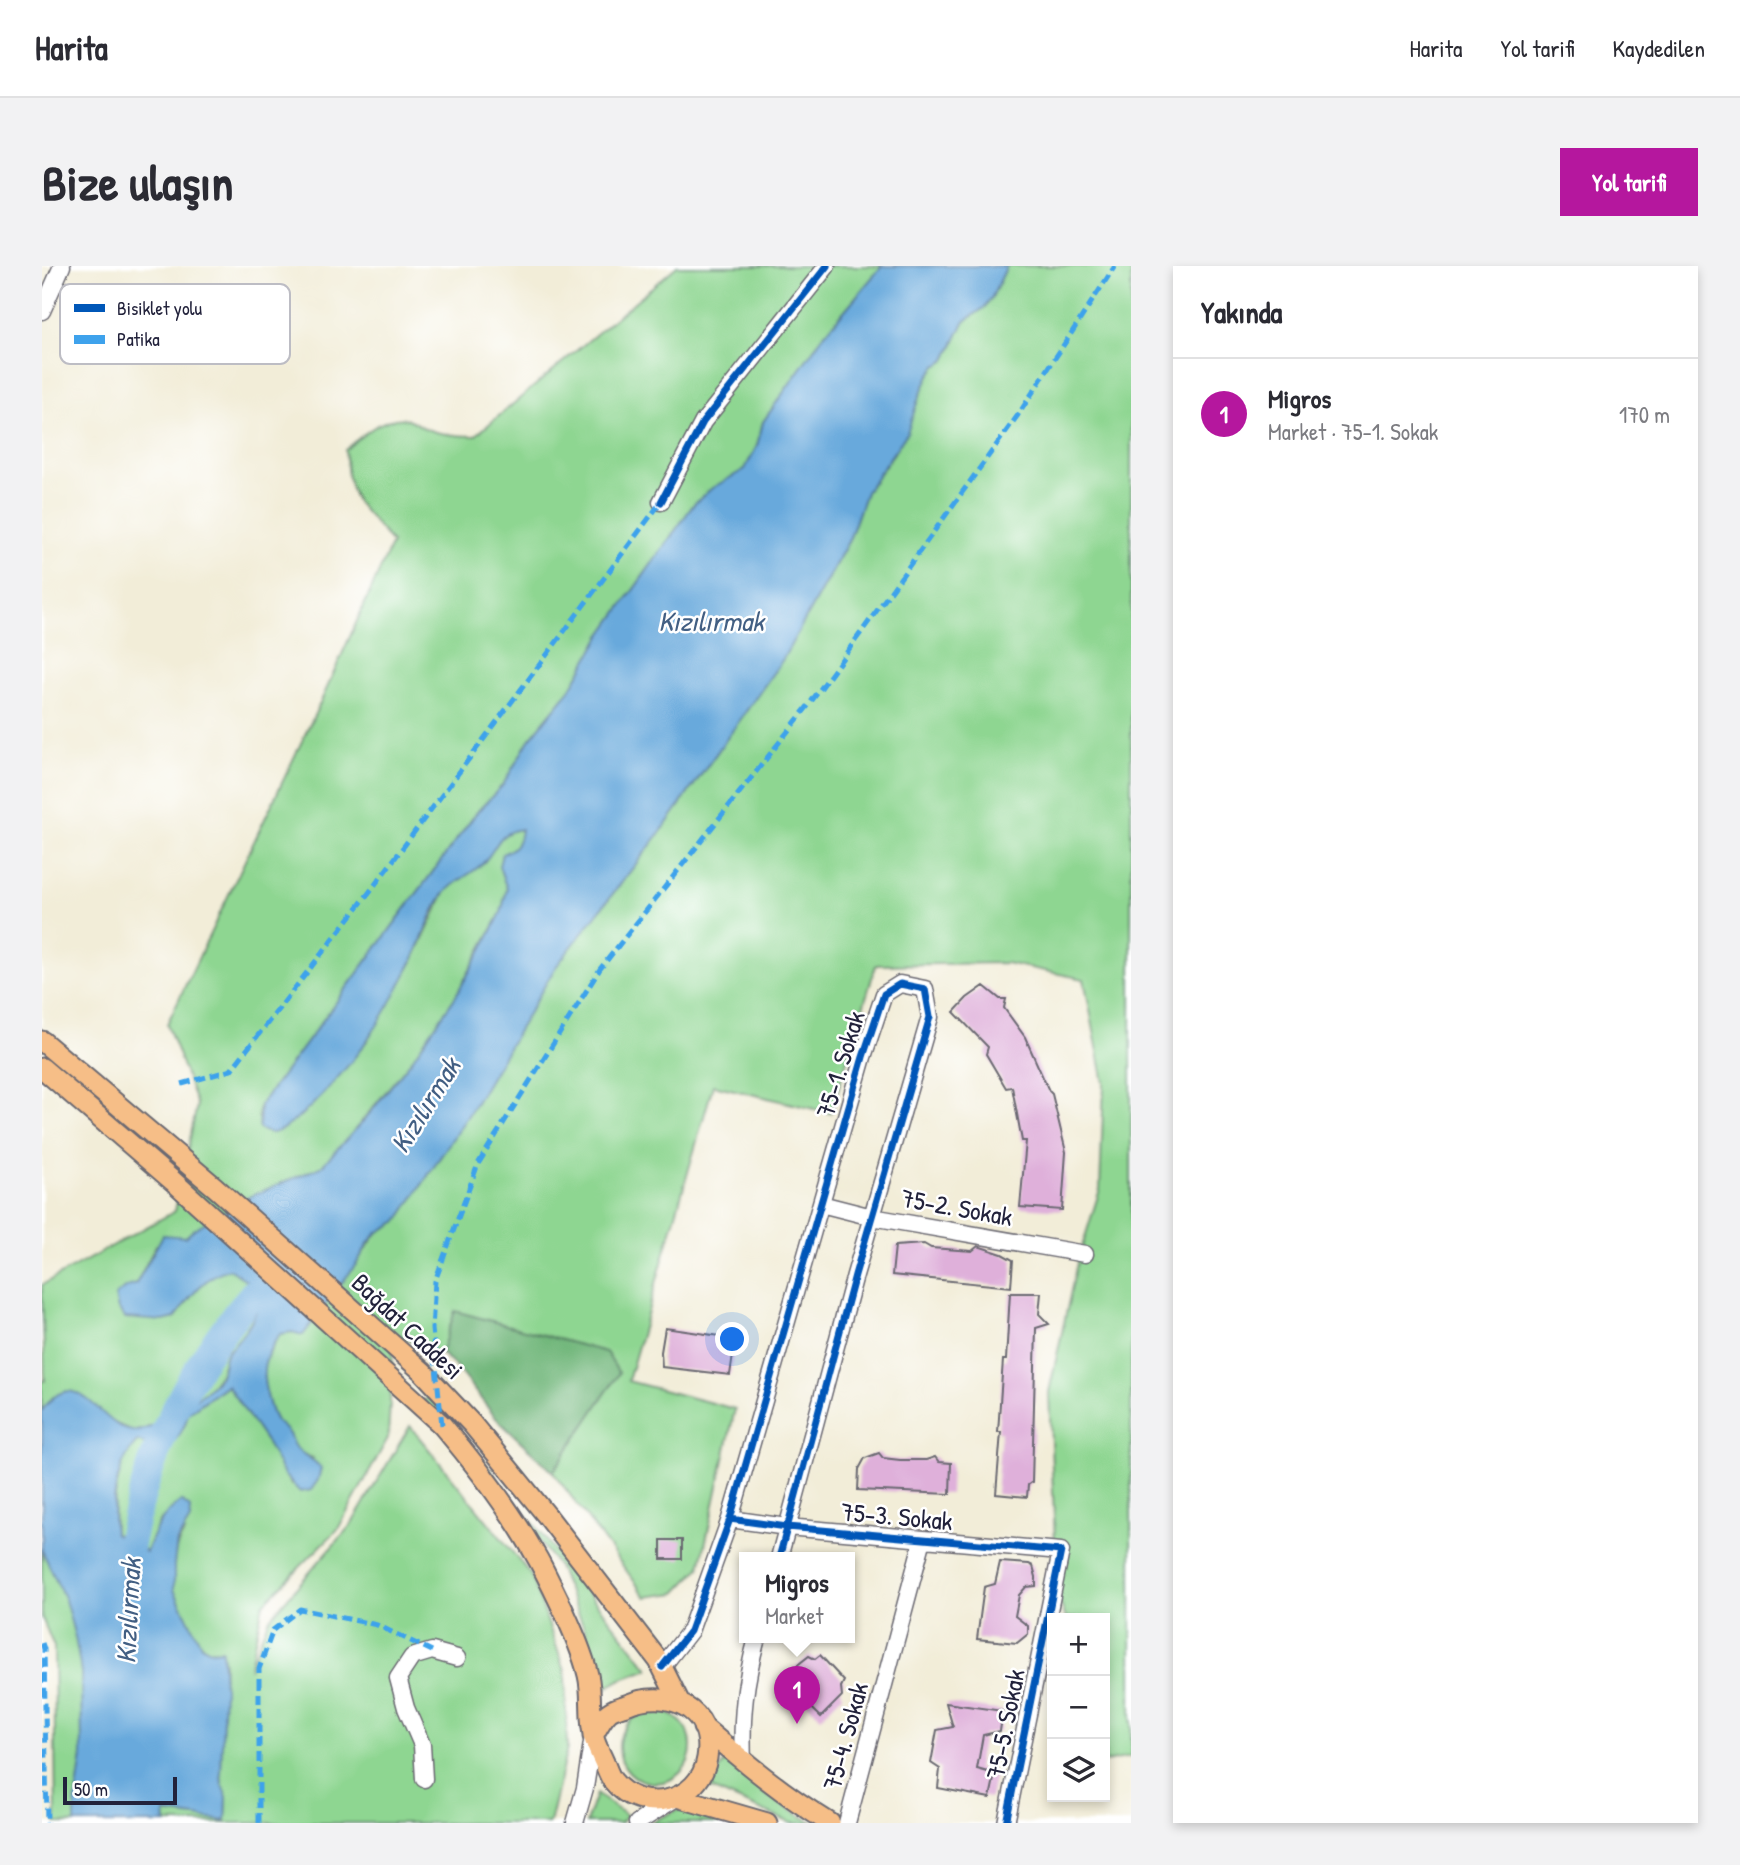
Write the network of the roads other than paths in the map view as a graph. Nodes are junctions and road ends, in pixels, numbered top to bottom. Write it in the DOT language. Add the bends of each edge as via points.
graph roads {
  1 [pos="62,266"];
  2 [pos="827,266"];
  3 [pos="42,311"];
  4 [pos="661,502"];
  5 [pos="42,1041"];
  6 [pos="42,1068"];
  7 [pos="821,1204"];
  8 [pos="872,1217"];
  9 [pos="1086,1254"];
  10 [pos="730,1519"];
  11 [pos="787,1527"];
  12 [pos="923,1539"];
  13 [pos="1061,1551"];
  14 [pos="781,1552"];
  15 [pos="756,1643"];
  16 [pos="457,1658"];
  17 [pos="662,1667"];
  18 [pos="680,1703"];
  19 [pos="703,1727"];
  20 [pos="593,1736"];
  21 [pos="743,1762"];
  22 [pos="424,1779"];
  23 [pos="677,1797"];
  24 [pos="575,1823"];
  25 [pos="636,1823"];
  26 [pos="766,1823"];
  27 [pos="830,1823"];
  28 [pos="847,1823"];
  29 [pos="1006,1823"];
  1 -- 3 [label="street"];
  2 -- 4 [label="street" via="703,422"];
  5 -- 17 [label="main road, Bağdat Caddesi" via="422,1371 548,1517"];
  6 -- 20 [label="main road, Bağdat Caddesi" via="442,1425 476,1466 535,1553 569,1622 589,1675"];
  7 -- 8 [label="street, 75-2. Sokak"];
  7 -- 8 [label="street, 75-1. Sokak" via="884,994 900,984 926,989 930,1017"];
  7 -- 10 [label="street, 75-1. Sokak"];
  8 -- 9 [label="street, 75-2. Sokak"];
  8 -- 11 [label="street, 75-1. Sokak"];
  10 -- 11 [label="street, 75-3. Sokak"];
  10 -- 17 [label="street, 75-1. Sokak" via="690,1631"];
  11 -- 12 [label="street, 75-3. Sokak"];
  11 -- 14 [label="street, 75-1. Sokak"];
  12 -- 13 [label="street, 75-3. Sokak"];
  12 -- 28 [label="street, 75-4. Sokak"];
  13 -- 29 [label="street, 75-5. Sokak"];
  15 -- 21 [label="street" via="741,1720"];
  16 -- 22 [label="street" via="432,1651 412,1657 398,1678 422,1745"];
  17 -- 18 [label="main road, Bağdat Caddesi"];
  18 -- 19 [label="main road"];
  18 -- 20 [label="main road" via="656,1697 631,1702 608,1712"];
  19 -- 21 [label="main road"];
  19 -- 23 [label="main road" via="707,1759 696,1782"];
  20 -- 23 [label="main road" via="612,1780 625,1793 660,1802"];
  20 -- 24 [label="street"];
  21 -- 27 [label="main road"];
  23 -- 25 [label="street"];
  23 -- 26 [label="main road"];
}
